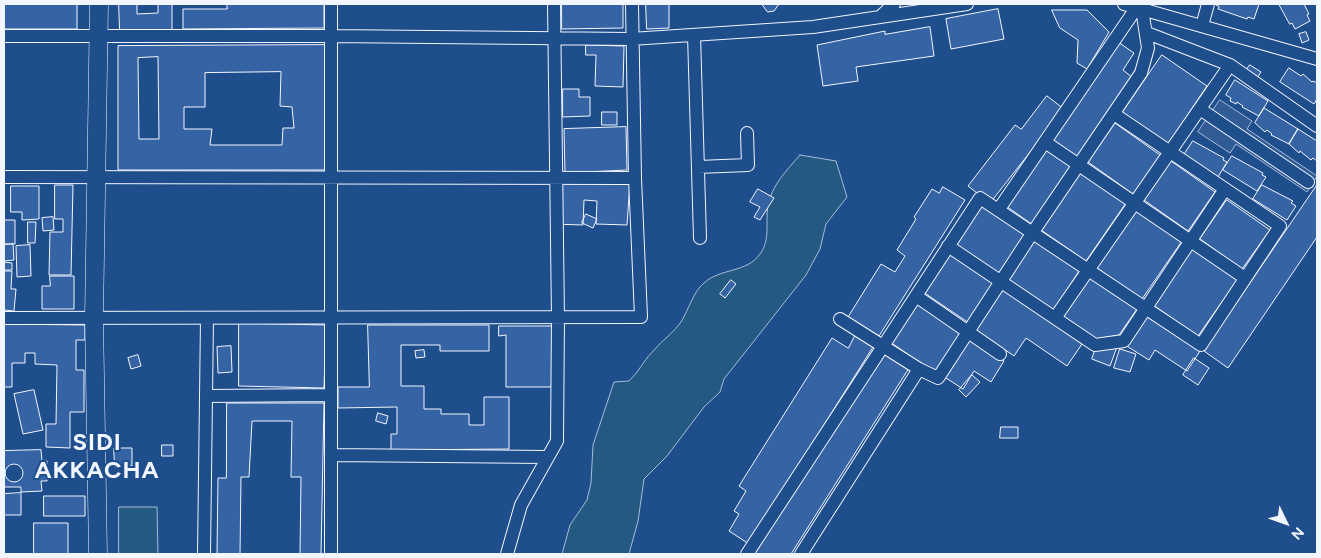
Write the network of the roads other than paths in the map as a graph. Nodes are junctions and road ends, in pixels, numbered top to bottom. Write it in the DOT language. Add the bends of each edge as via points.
graph roads {
  1 [pos="99,4"];
  2 [pos="331,4"];
  3 [pos="554,4"];
  4 [pos="632,4"];
  5 [pos="894,4"];
  6 [pos="967,4"];
  7 [pos="1124,4"];
  8 [pos="1208,4"];
  9 [pos="1139,8"];
  10 [pos="880,17"];
  11 [pos="1202,26"];
  12 [pos="1147,33"];
  13 [pos="694,35"];
  14 [pos="4,36"];
  15 [pos="100,36"];
  16 [pos="331,36"];
  17 [pos="553,38"];
  18 [pos="631,39"];
  19 [pos="1317,59"];
  20 [pos="1230,65"];
  21 [pos="1200,109"];
  22 [pos="1114,114"];
  23 [pos="1317,126"];
  24 [pos="747,133"];
  25 [pos="1045,142"];
  26 [pos="1169,151"];
  27 [pos="1080,164"];
  28 [pos="698,167"];
  29 [pos="4,177"];
  30 [pos="97,177"];
  31 [pos="556,178"];
  32 [pos="635,178"];
  33 [pos="332,179"];
  34 [pos="1308,182"];
  35 [pos="1225,189"];
  36 [pos="1134,201"];
  37 [pos="998,209"];
  38 [pos="1033,232"];
  39 [pos="700,238"];
  40 [pos="1191,240"];
  41 [pos="948,246"];
  42 [pos="1088,269"];
  43 [pos="1246,278"];
  44 [pos="1002,281"];
  45 [pos="916,296"];
  46 [pos="1146,308"];
  47 [pos="4,318"];
  48 [pos="94,318"];
  49 [pos="207,318"];
  50 [pos="330,318"];
  51 [pos="558,318"];
  52 [pos="1055,318"];
  53 [pos="840,319"];
  54 [pos="968,332"];
  55 [pos="883,346"];
  56 [pos="1000,354"];
  57 [pos="919,369"];
  58 [pos="330,395"];
  59 [pos="206,396"];
  60 [pos="331,455"];
  61 [pos="546,458"];
  62 [pos="98,554"];
  63 [pos="204,554"];
  64 [pos="331,554"];
  65 [pos="507,554"];
  66 [pos="747,554"];
  67 [pos="800,554"];
  1 -- 15 [label="main road"];
  2 -- 16 [label="street"];
  3 -- 17 [label="street"];
  4 -- 18 [label="street"];
  5 -- 10 [label="street"];
  6 -- 10 [label="street"];
  7 -- 9 [label="street"];
  8 -- 11 [label="street"];
  9 -- 11 [label="street"];
  9 -- 12 [label="street"];
  9 -- 25 [label="street"];
  10 -- 13 [label="street" via="813,27"];
  11 -- 19 [label="street"];
  12 -- 20 [label="street"];
  12 -- 22 [label="street" via="1148,48 1142,73"];
  13 -- 18 [label="street"];
  13 -- 28 [label="street"];
  14 -- 15 [label="street"];
  15 -- 16 [label="street"];
  15 -- 30 [label="main road"];
  16 -- 17 [label="street"];
  16 -- 33 [label="street"];
  17 -- 18 [label="street"];
  17 -- 31 [label="street"];
  18 -- 32 [label="street"];
  20 -- 21 [label="street"];
  20 -- 23 [label="street"];
  21 -- 26 [label="street"];
  21 -- 34 [label="street"];
  22 -- 26 [label="street"];
  22 -- 27 [label="street"];
  24 -- 28 [label="street" via="748,165"];
  25 -- 27 [label="street"];
  25 -- 37 [label="street"];
  26 -- 35 [label="street"];
  26 -- 36 [label="street"];
  27 -- 36 [label="street"];
  27 -- 38 [label="street"];
  28 -- 39 [label="street"];
  29 -- 30 [label="street"];
  30 -- 33 [label="street"];
  30 -- 48 [label="main road"];
  31 -- 32 [label="street"];
  31 -- 33 [label="street"];
  31 -- 51 [label="street"];
  32 -- 51 [label="street" via="641,317"];
  33 -- 50 [label="street"];
  35 -- 40 [label="street"];
  35 -- 43 [label="street" via="1280,226"];
  36 -- 40 [label="street"];
  36 -- 42 [label="street"];
  37 -- 38 [label="street"];
  37 -- 41 [label="street" via="980,198"];
  38 -- 42 [label="street"];
  38 -- 44 [label="street"];
  40 -- 43 [label="street"];
  40 -- 46 [label="street"];
  41 -- 44 [label="street"];
  41 -- 45 [label="street"];
  42 -- 46 [label="street"];
  42 -- 52 [label="street"];
  43 -- 46 [label="street" via="1201,345"];
  44 -- 52 [label="street"];
  44 -- 54 [label="street"];
  45 -- 54 [label="street"];
  45 -- 55 [label="street"];
  46 -- 52 [label="street" via="1124,341 1095,345"];
  47 -- 48 [label="street"];
  48 -- 49 [label="street"];
  48 -- 62 [label="main road"];
  49 -- 50 [label="street"];
  49 -- 59 [label="street"];
  50 -- 51 [label="street"];
  50 -- 58 [label="street"];
  51 -- 61 [label="street" via="557,441"];
  53 -- 55 [label="street"];
  54 -- 56 [label="street"];
  54 -- 57 [label="street" via="938,378"];
  55 -- 57 [label="street"];
  55 -- 66 [label="street"];
  57 -- 67 [label="street"];
  58 -- 59 [label="street"];
  58 -- 60 [label="street"];
  59 -- 63 [label="street"];
  60 -- 61 [label="street"];
  60 -- 64 [label="street"];
  61 -- 65 [label="street" via="521,505"];
}
